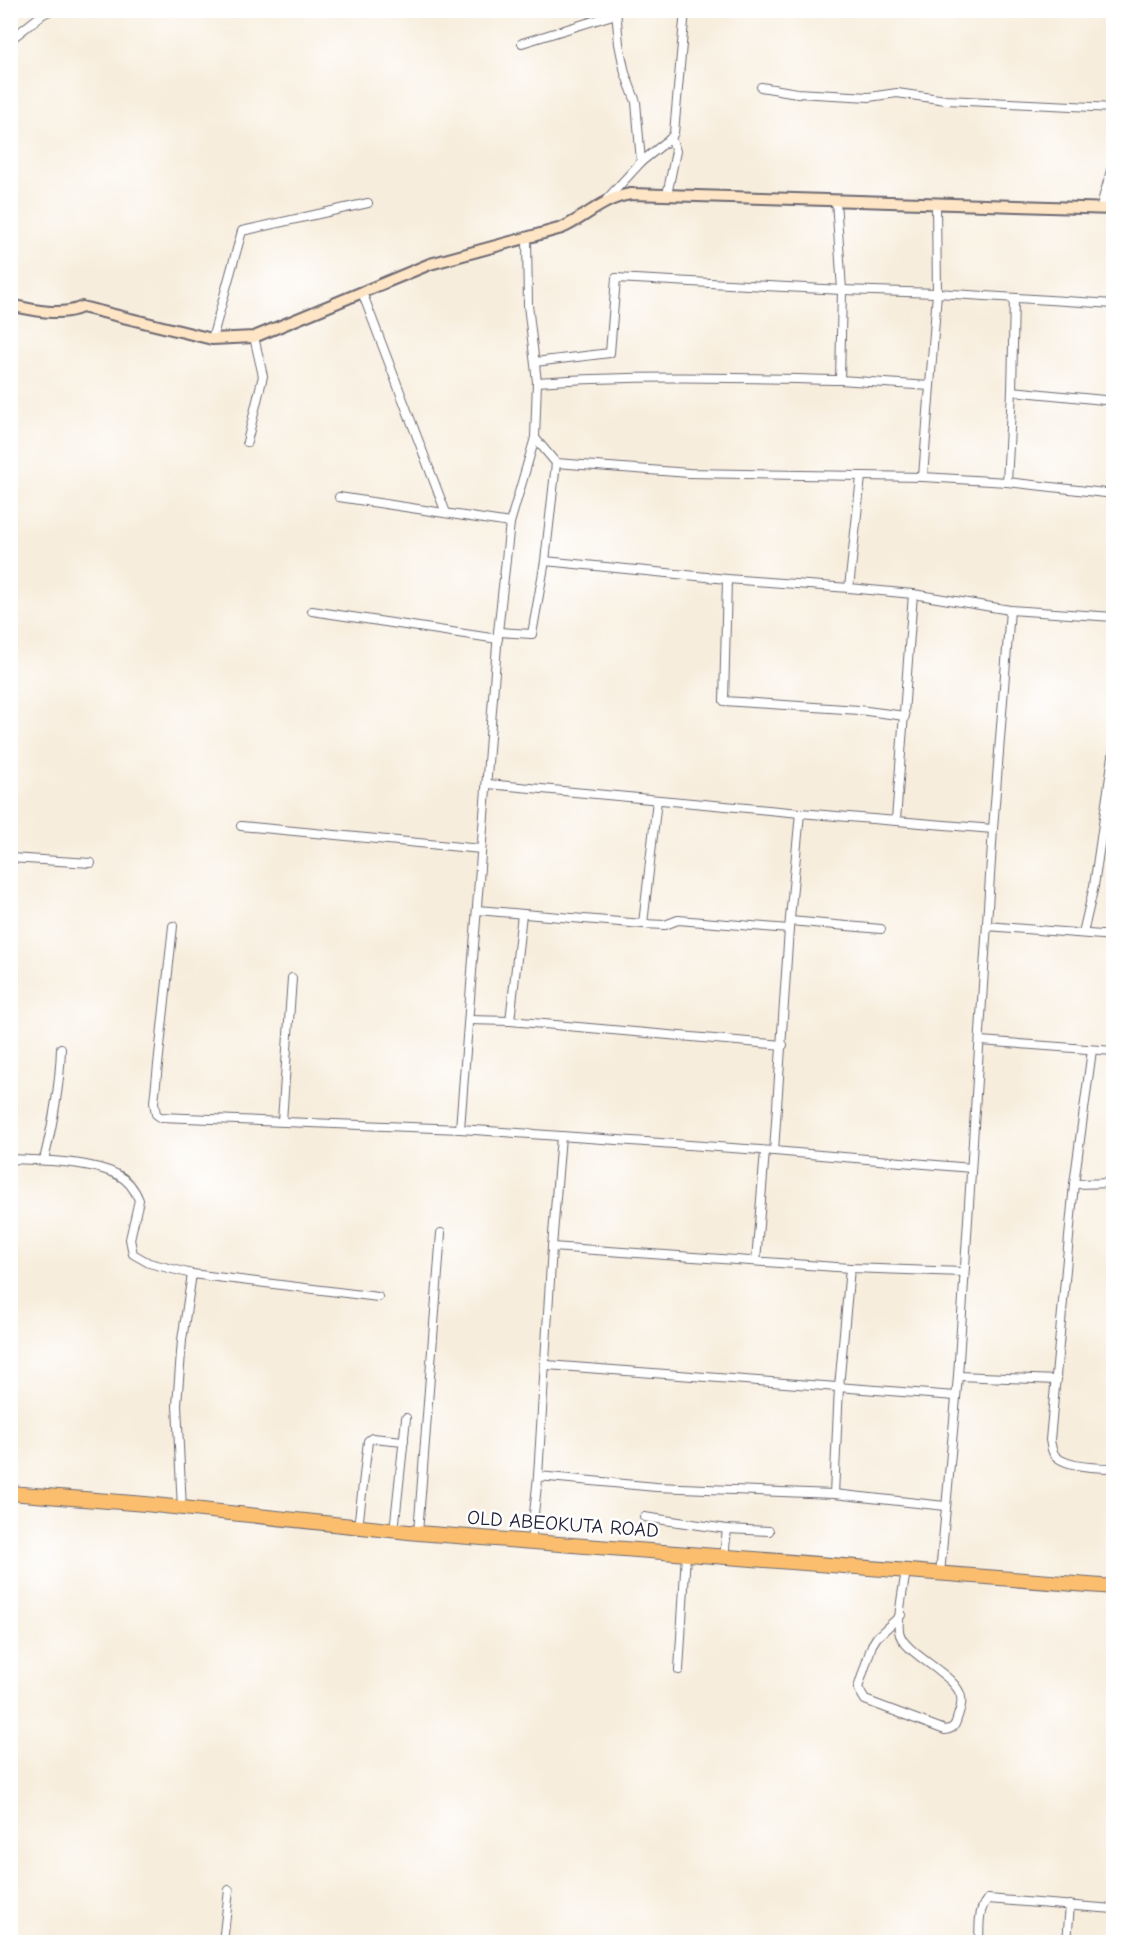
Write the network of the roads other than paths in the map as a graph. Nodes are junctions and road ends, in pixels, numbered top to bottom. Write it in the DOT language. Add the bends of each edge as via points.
graph roads {
  1 [pos="685,10"];
  2 [pos="50,11"];
  3 [pos="616,12"];
  4 [pos="10,40"];
  5 [pos="522,43"];
  6 [pos="761,87"];
  7 [pos="1113,108"];
  8 [pos="670,138"];
  9 [pos="1113,160"];
  10 [pos="641,162"];
  11 [pos="667,195"];
  12 [pos="836,200"];
  13 [pos="603,202"];
  14 [pos="368,203"];
  15 [pos="936,205"];
  16 [pos="1100,209"];
  17 [pos="1113,210"];
  18 [pos="527,238"];
  19 [pos="842,290"];
  20 [pos="362,292"];
  21 [pos="937,293"];
  22 [pos="1014,298"];
  23 [pos="1113,304"];
  24 [pos="10,305"];
  25 [pos="254,337"];
  26 [pos="212,339"];
  27 [pos="535,362"];
  28 [pos="840,380"];
  29 [pos="537,382"];
  30 [pos="930,386"];
  31 [pos="1012,391"];
  32 [pos="1113,401"];
  33 [pos="535,438"];
  34 [pos="248,442"];
  35 [pos="556,463"];
  36 [pos="861,477"];
  37 [pos="923,477"];
  38 [pos="1007,482"];
  39 [pos="1113,494"];
  40 [pos="339,497"];
  41 [pos="446,513"];
  42 [pos="510,523"];
  43 [pos="545,561"];
  44 [pos="727,579"];
  45 [pos="849,588"];
  46 [pos="913,594"];
  47 [pos="1010,610"];
  48 [pos="312,611"];
  49 [pos="1113,617"];
  50 [pos="498,636"];
  51 [pos="905,716"];
  52 [pos="1113,749"];
  53 [pos="488,784"];
  54 [pos="657,800"];
  55 [pos="800,813"];
  56 [pos="896,820"];
  57 [pos="241,826"];
  58 [pos="993,829"];
  59 [pos="481,849"];
  60 [pos="10,858"];
  61 [pos="91,863"];
  62 [pos="477,910"];
  63 [pos="522,914"];
  64 [pos="643,924"];
  65 [pos="790,925"];
  66 [pos="173,926"];
  67 [pos="987,926"];
  68 [pos="881,929"];
  69 [pos="1083,933"];
  70 [pos="1113,936"];
  71 [pos="292,978"];
  72 [pos="469,1020"];
  73 [pos="510,1021"];
  74 [pos="980,1041"];
  75 [pos="783,1045"];
  76 [pos="61,1048"];
  77 [pos="1092,1050"];
  78 [pos="1113,1051"];
  79 [pos="282,1121"];
  80 [pos="460,1129"];
  81 [pos="561,1136"];
  82 [pos="765,1151"];
  83 [pos="774,1151"];
  84 [pos="10,1160"];
  85 [pos="44,1160"];
  86 [pos="971,1168"];
  87 [pos="1113,1183"];
  88 [pos="1074,1184"];
  89 [pos="441,1233"];
  90 [pos="552,1247"];
  91 [pos="756,1261"];
  92 [pos="850,1268"];
  93 [pos="963,1272"];
  94 [pos="192,1274"];
  95 [pos="378,1297"];
  96 [pos="546,1365"];
  97 [pos="958,1376"];
  98 [pos="1057,1380"];
  99 [pos="839,1387"];
  100 [pos="955,1396"];
  101 [pos="406,1418"];
  102 [pos="404,1441"];
  103 [pos="1113,1468"];
  104 [pos="538,1476"];
  105 [pos="10,1493"];
  106 [pos="834,1494"];
  107 [pos="945,1506"];
  108 [pos="182,1509"];
  109 [pos="644,1517"];
  110 [pos="358,1528"];
  111 [pos="726,1529"];
  112 [pos="394,1531"];
  113 [pos="769,1532"];
  114 [pos="418,1533"];
  115 [pos="531,1542"];
  116 [pos="686,1554"];
  117 [pos="724,1557"];
  118 [pos="906,1571"];
  119 [pos="940,1574"];
  120 [pos="1113,1587"];
  121 [pos="901,1615"];
  122 [pos="679,1670"];
  123 [pos="229,1890"];
  124 [pos="1070,1905"];
  125 [pos="1113,1909"];
  126 [pos="223,1942"];
  127 [pos="979,1942"];
  128 [pos="1067,1942"];
  1 -- 8 [label="street" via="674,133"];
  2 -- 4 [label="street"];
  3 -- 5 [label="street"];
  3 -- 10 [label="street" via="625,73 636,102"];
  6 -- 7 [label="street" via="797,93 869,97 897,93 946,100"];
  8 -- 10 [label="street"];
  8 -- 11 [label="street" via="676,151"];
  9 -- 16 [label="street"];
  10 -- 13 [label="street"];
  11 -- 12 [label="street"];
  11 -- 13 [label="street" via="624,195"];
  12 -- 15 [label="street"];
  12 -- 19 [label="street"];
  13 -- 18 [label="street" via="573,223"];
  14 -- 26 [label="street" via="242,231"];
  15 -- 16 [label="street"];
  15 -- 21 [label="street"];
  16 -- 17 [label="street"];
  18 -- 20 [label="street" via="430,264"];
  18 -- 27 [label="street" via="528,305"];
  19 -- 21 [label="street"];
  19 -- 27 [label="street" via="616,278 610,352"];
  19 -- 28 [label="street"];
  20 -- 25 [label="street"];
  20 -- 41 [label="street"];
  21 -- 22 [label="street"];
  21 -- 30 [label="street"];
  22 -- 23 [label="street"];
  22 -- 31 [label="street"];
  24 -- 26 [label="street" via="36,310 74,311 82,307"];
  25 -- 26 [label="street"];
  25 -- 34 [label="street" via="263,376"];
  27 -- 29 [label="street"];
  28 -- 29 [label="street" via="686,376"];
  28 -- 30 [label="street"];
  29 -- 33 [label="street"];
  30 -- 37 [label="street"];
  31 -- 32 [label="street"];
  31 -- 38 [label="street"];
  33 -- 35 [label="street"];
  33 -- 42 [label="street"];
  35 -- 36 [label="street"];
  35 -- 43 [label="street"];
  36 -- 37 [label="street"];
  36 -- 45 [label="street"];
  37 -- 38 [label="street"];
  38 -- 39 [label="street"];
  40 -- 41 [label="street"];
  41 -- 42 [label="street"];
  42 -- 50 [label="street"];
  43 -- 44 [label="street"];
  43 -- 50 [label="street" via="532,634"];
  44 -- 45 [label="street"];
  44 -- 51 [label="street" via="724,701"];
  45 -- 46 [label="street"];
  46 -- 47 [label="street"];
  46 -- 51 [label="street"];
  47 -- 49 [label="street"];
  47 -- 58 [label="street"];
  48 -- 50 [label="street"];
  50 -- 53 [label="street"];
  51 -- 56 [label="street"];
  52 -- 69 [label="street" via="1094,885"];
  53 -- 54 [label="street"];
  53 -- 59 [label="street"];
  54 -- 55 [label="street"];
  54 -- 64 [label="street"];
  55 -- 56 [label="street"];
  55 -- 65 [label="street"];
  56 -- 58 [label="street"];
  57 -- 59 [label="street"];
  58 -- 67 [label="street"];
  59 -- 62 [label="street"];
  60 -- 61 [label="street"];
  62 -- 63 [label="street"];
  62 -- 72 [label="street"];
  63 -- 64 [label="street"];
  63 -- 73 [label="street"];
  64 -- 65 [label="street" via="665,925 678,920"];
  65 -- 68 [label="street"];
  65 -- 75 [label="street"];
  66 -- 79 [label="street" via="154,1102 156,1114"];
  67 -- 69 [label="street"];
  67 -- 74 [label="street"];
  69 -- 70 [label="street"];
  71 -- 79 [label="street"];
  72 -- 73 [label="street"];
  72 -- 80 [label="street"];
  73 -- 75 [label="street"];
  74 -- 77 [label="street"];
  74 -- 86 [label="street"];
  75 -- 83 [label="street"];
  76 -- 85 [label="street" via="60,1080"];
  77 -- 78 [label="street"];
  77 -- 88 [label="street"];
  79 -- 80 [label="street"];
  80 -- 81 [label="street"];
  81 -- 82 [label="street"];
  81 -- 90 [label="street"];
  82 -- 83 [label="street"];
  82 -- 91 [label="street"];
  83 -- 86 [label="street"];
  84 -- 85 [label="street"];
  85 -- 94 [label="street" via="84,1164 118,1174 139,1200 130,1239 133,1254 149,1263"];
  86 -- 93 [label="street"];
  87 -- 88 [label="street"];
  88 -- 98 [label="street"];
  89 -- 114 [label="street"];
  90 -- 91 [label="street"];
  90 -- 96 [label="street"];
  91 -- 92 [label="street"];
  92 -- 93 [label="street"];
  92 -- 99 [label="street"];
  93 -- 97 [label="street"];
  94 -- 95 [label="street"];
  94 -- 108 [label="street" via="177,1406"];
  96 -- 99 [label="street"];
  96 -- 104 [label="street"];
  97 -- 98 [label="street"];
  97 -- 100 [label="street"];
  98 -- 103 [label="street" via="1050,1440 1055,1456 1093,1469"];
  99 -- 100 [label="street"];
  99 -- 106 [label="street"];
  100 -- 107 [label="street"];
  101 -- 102 [label="street"];
  102 -- 110 [label="street" via="368,1441"];
  102 -- 112 [label="street"];
  104 -- 106 [label="street" via="656,1487"];
  104 -- 115 [label="street"];
  105 -- 108 [label="highway, OLD ABEOKUTA ROAD"];
  106 -- 107 [label="street"];
  107 -- 119 [label="street"];
  108 -- 110 [label="highway, OLD ABEOKUTA ROAD"];
  109 -- 111 [label="street"];
  110 -- 112 [label="highway, OLD ABEOKUTA ROAD"];
  111 -- 113 [label="street"];
  111 -- 117 [label="street"];
  112 -- 114 [label="highway, OLD ABEOKUTA ROAD"];
  114 -- 115 [label="highway, OLD ABEOKUTA ROAD"];
  115 -- 116 [label="highway, OLD ABEOKUTA ROAD"];
  116 -- 117 [label="highway, OLD ABEOKUTA ROAD"];
  116 -- 122 [label="street"];
  117 -- 118 [label="highway, OLD ABEOKUTA ROAD"];
  118 -- 119 [label="highway, OLD ABEOKUTA ROAD"];
  118 -- 121 [label="street"];
  119 -- 120 [label="highway, OLD ABEOKUTA ROAD"];
  121 -- 121 [label="street" via="899,1631 904,1642 961,1694 962,1704 951,1729 945,1730 861,1696 858,1688 872,1645"];
  123 -- 126 [label="street"];
  124 -- 125 [label="street"];
  124 -- 127 [label="street" via="988,1899 981,1912"];
  124 -- 128 [label="street"];
}
